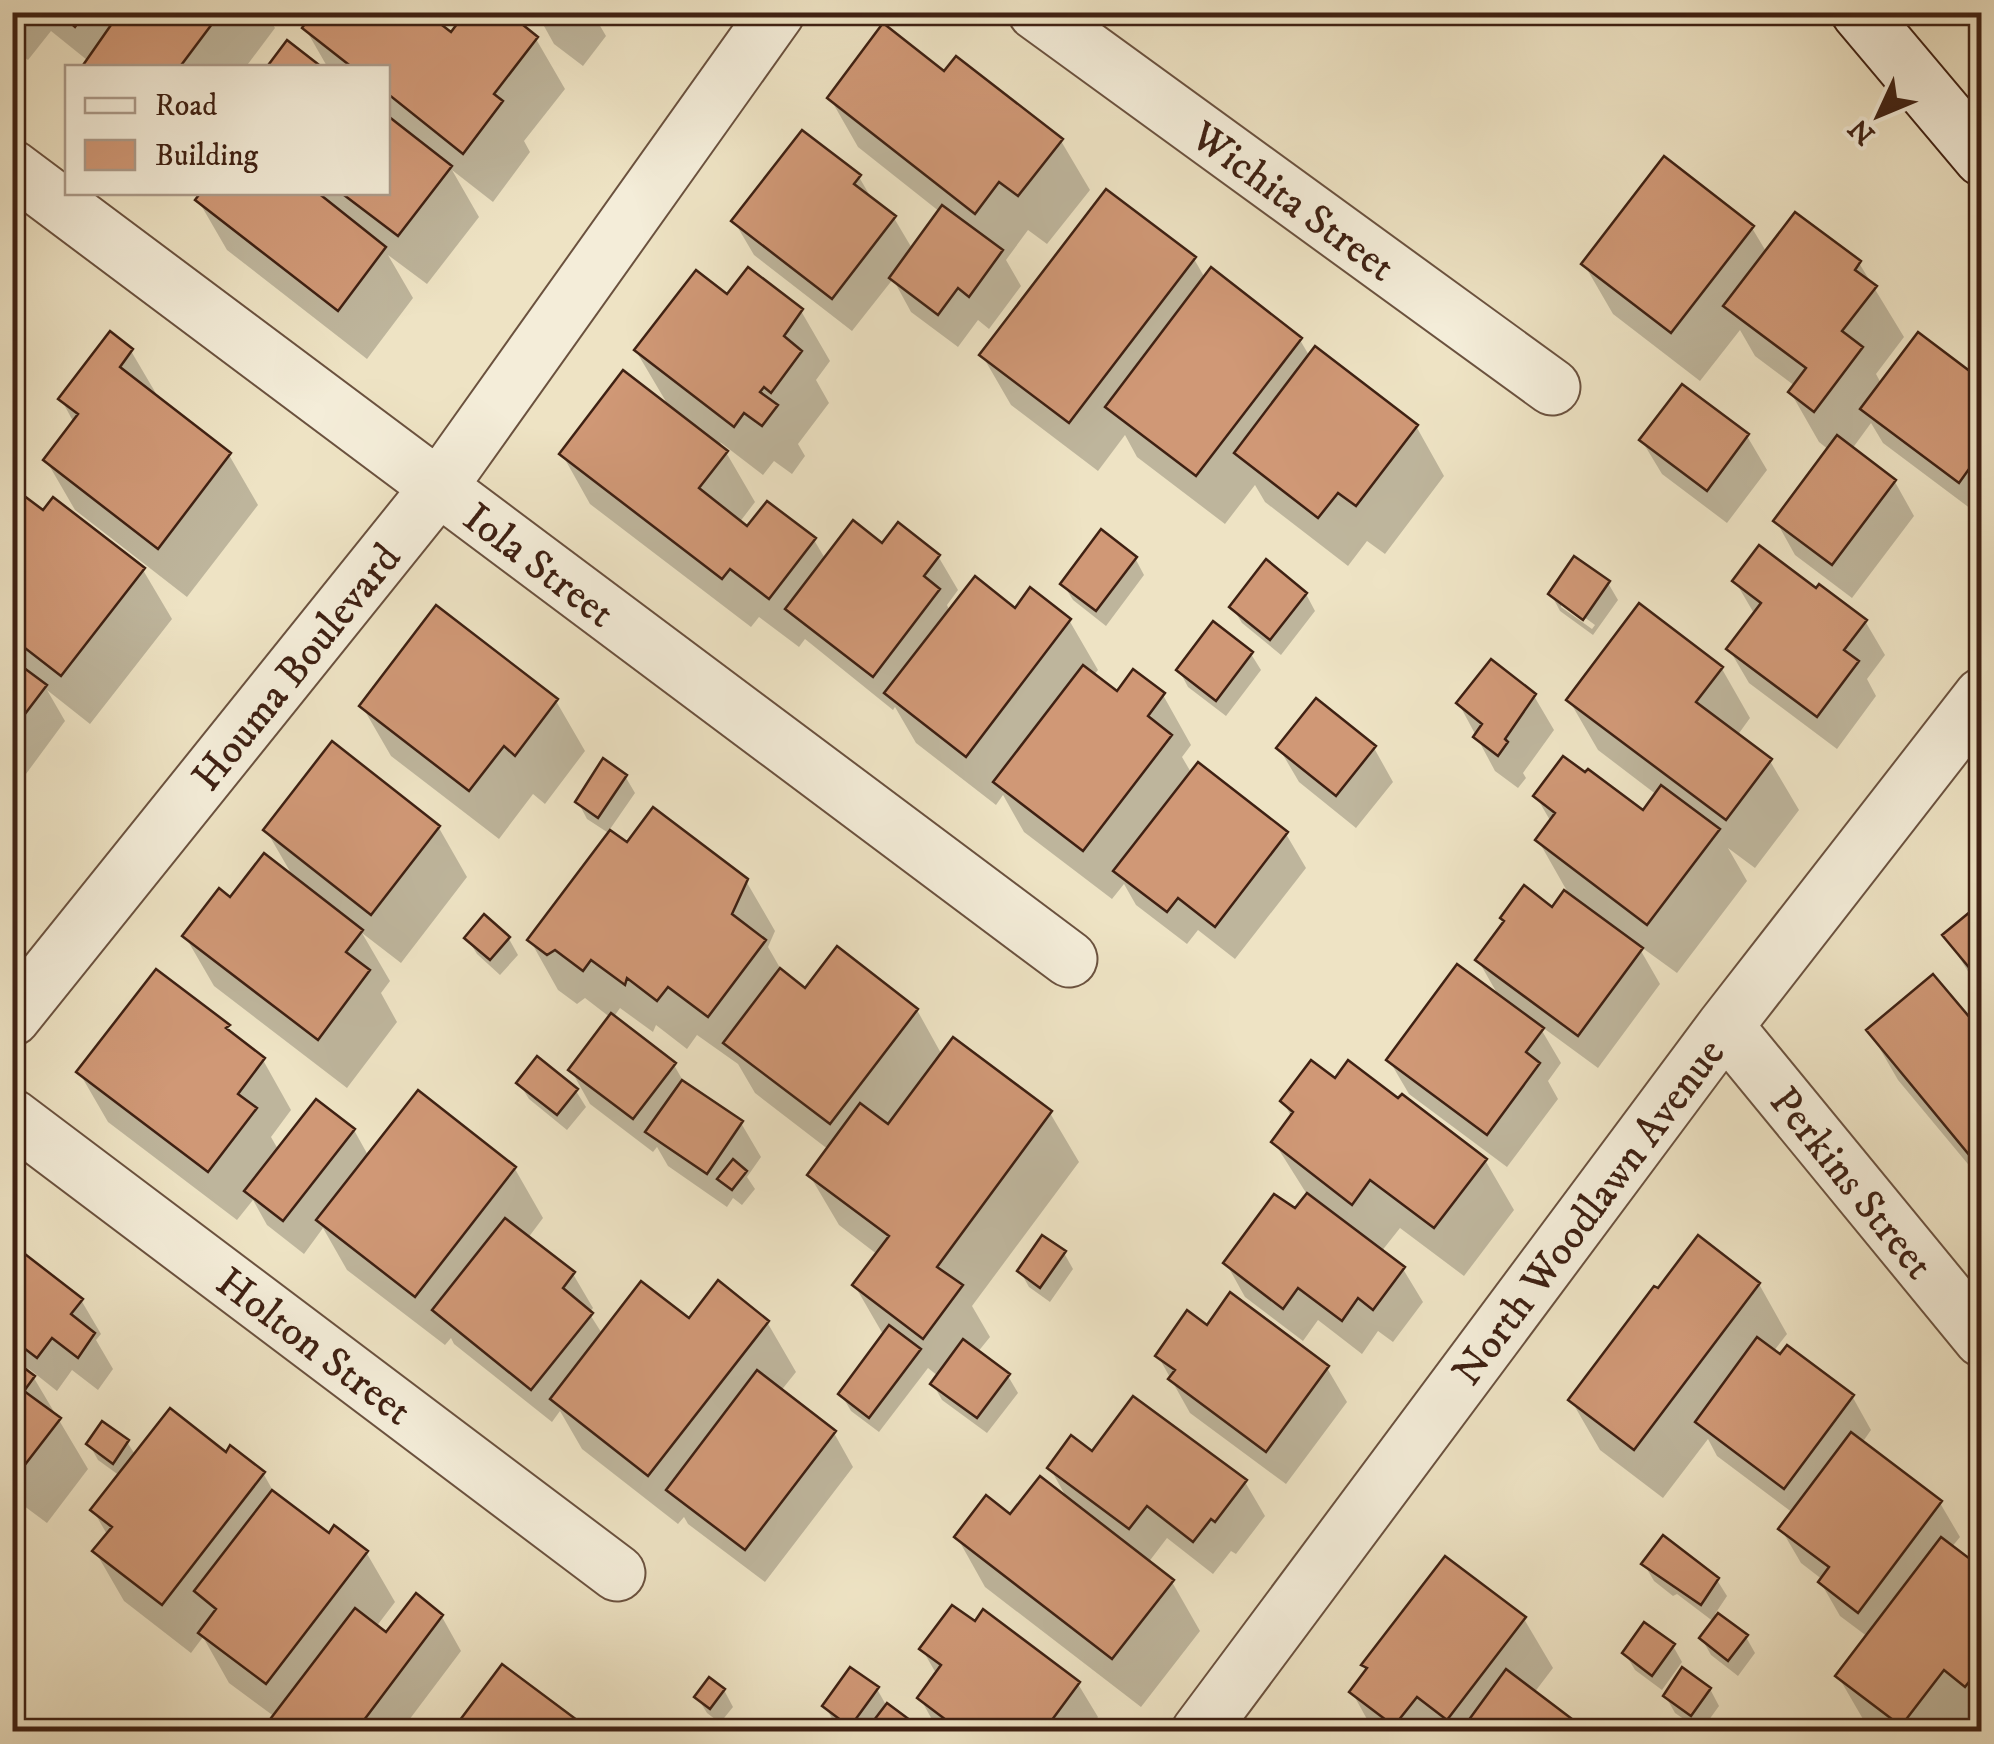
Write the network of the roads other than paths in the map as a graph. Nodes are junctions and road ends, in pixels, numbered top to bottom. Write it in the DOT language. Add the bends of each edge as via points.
graph roads {
  1 [pos="777,12"];
  2 [pos="1036,12"];
  3 [pos="1859,12"];
  4 [pos="1982,158"];
  5 [pos="12,168"];
  6 [pos="1552,387"];
  7 [pos="438,488"];
  8 [pos="1982,696"];
  9 [pos="1069,959"];
  10 [pos="12,1018"];
  11 [pos="1724,1026"];
  12 [pos="12,1118"];
  13 [pos="1982,1339"];
  14 [pos="616,1573"];
  15 [pos="1209,1727"];
  1 -- 7 [label="street, Houma Boulevard"];
  2 -- 6 [label="street, Wichita Street"];
  3 -- 4 [label="street"];
  5 -- 7 [label="street, Iola Street"];
  7 -- 9 [label="street, Iola Street"];
  7 -- 10 [label="street, Houma Boulevard"];
  8 -- 11 [label="street, North Woodlawn Avenue"];
  11 -- 13 [label="street, Perkins Street"];
  11 -- 15 [label="street, North Woodlawn Avenue"];
  12 -- 14 [label="street, Holton Street"];
}
